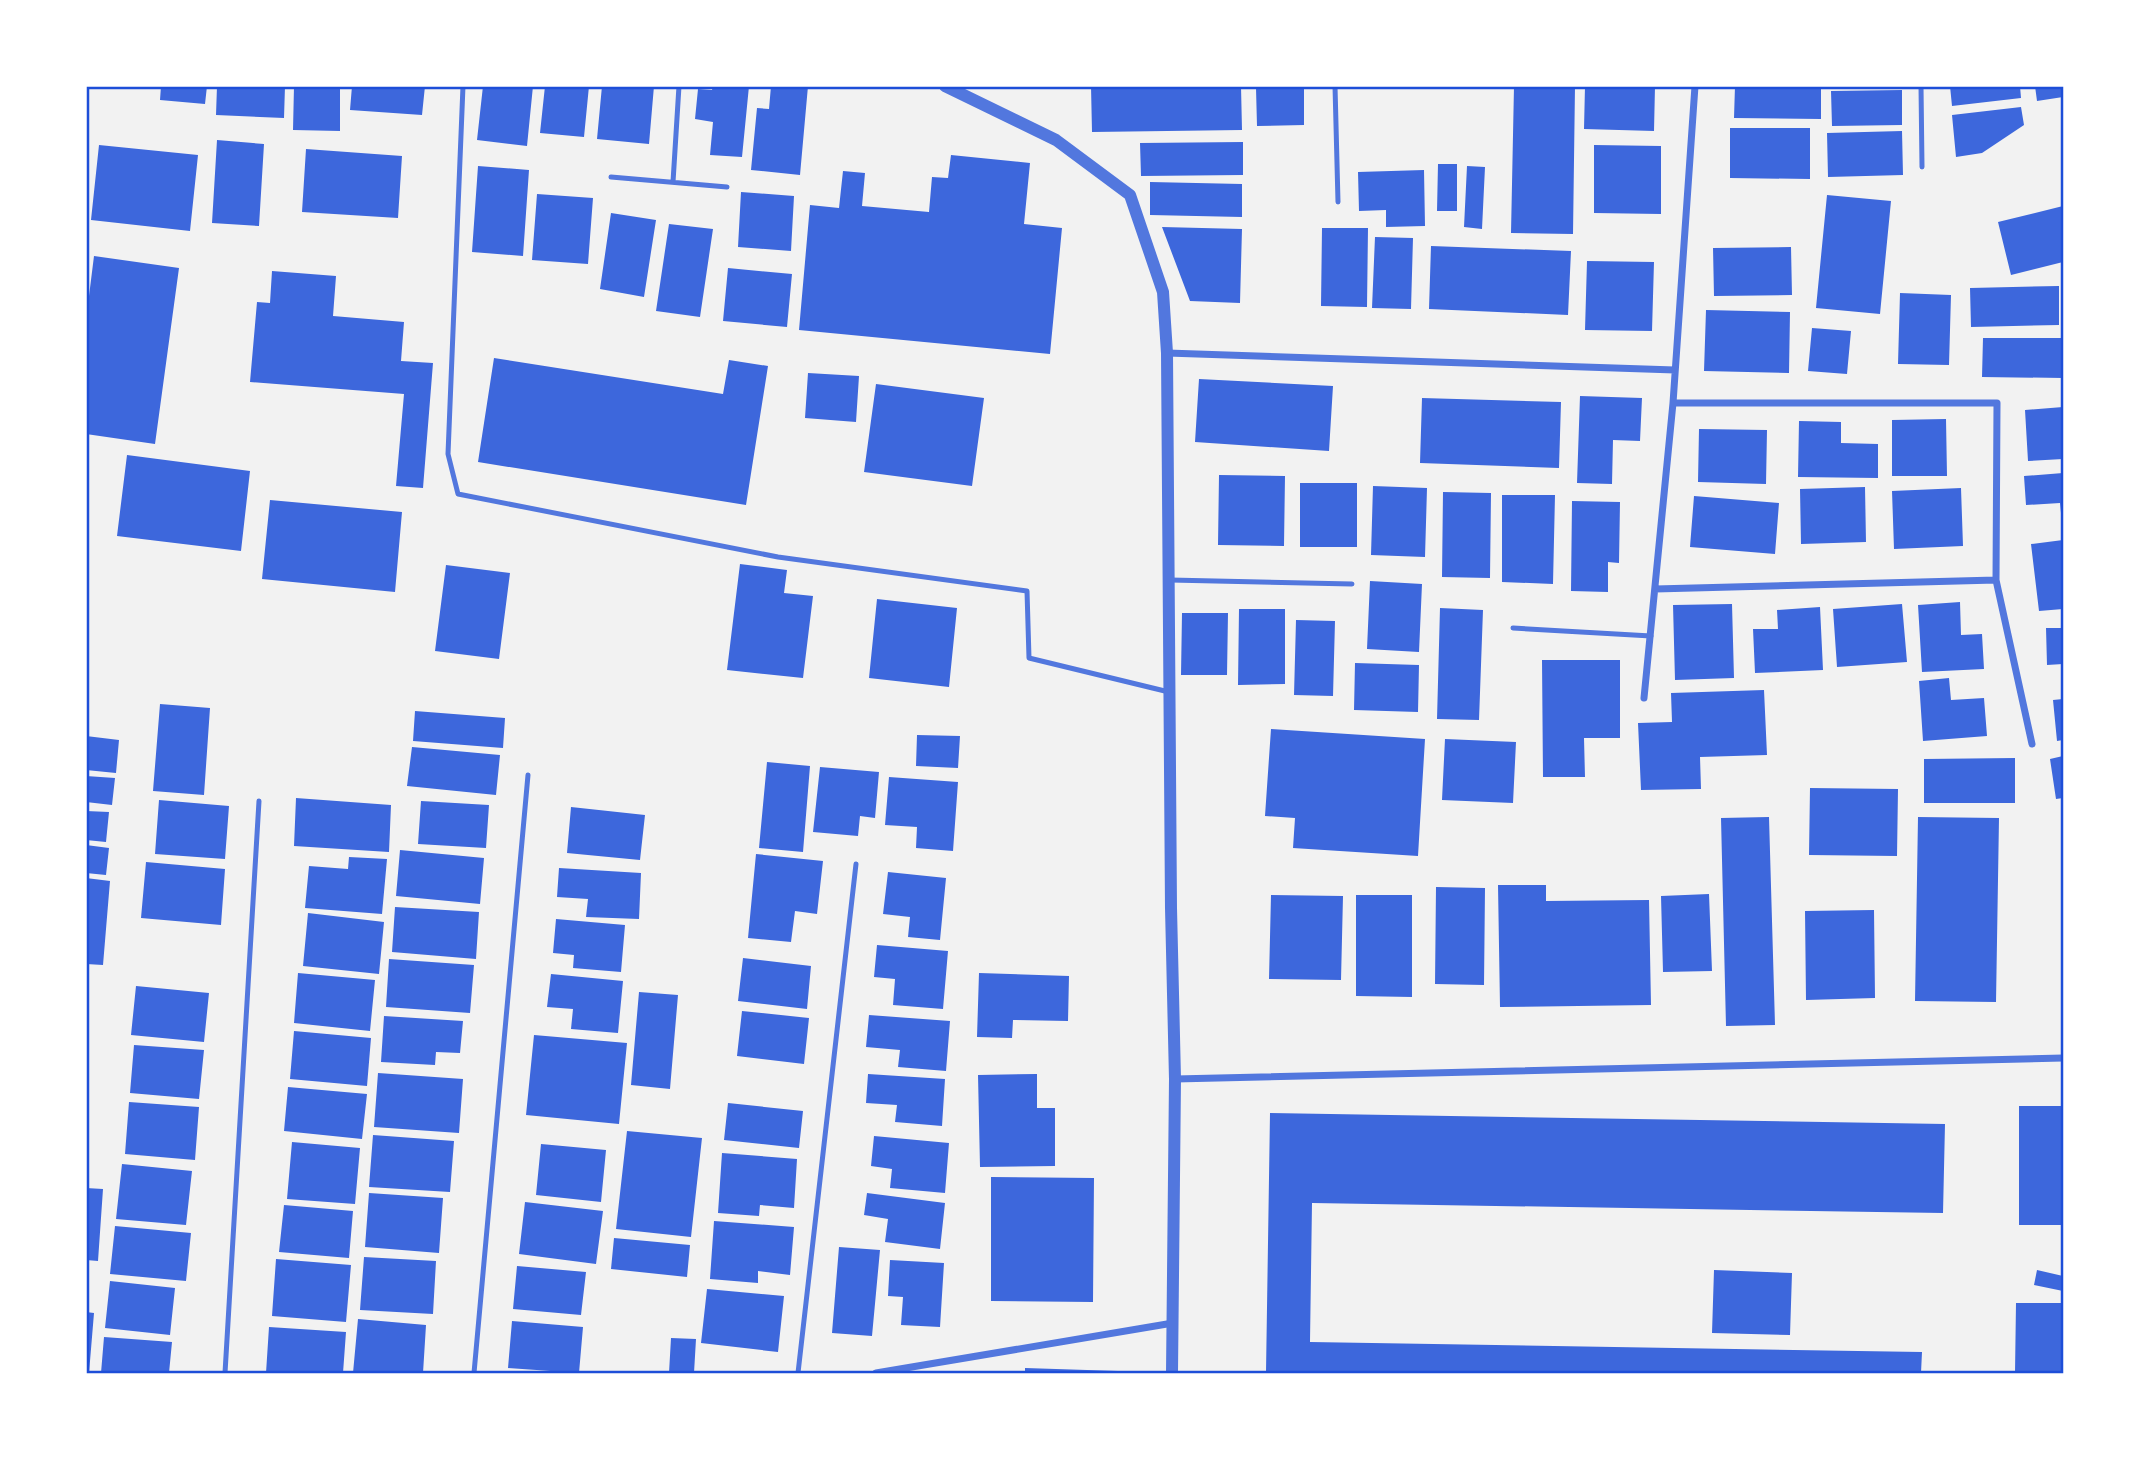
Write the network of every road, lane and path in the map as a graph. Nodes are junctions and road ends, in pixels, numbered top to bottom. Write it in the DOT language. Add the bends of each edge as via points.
graph roads {
  1 [pos="463,86"];
  2 [pos="679,86"];
  3 [pos="945,86"];
  4 [pos="1335,86"];
  5 [pos="1695,86"];
  6 [pos="1921,86"];
  7 [pos="1922,167"];
  8 [pos="611,177"];
  9 [pos="673,183"];
  10 [pos="727,187"];
  11 [pos="1338,202"];
  12 [pos="1167,353"];
  13 [pos="1675,370"];
  14 [pos="1673,403"];
  15 [pos="1169,580"];
  16 [pos="1996,580"];
  17 [pos="1352,584"];
  18 [pos="1655,589"];
  19 [pos="1513,628"];
  20 [pos="1651,636"];
  21 [pos="1170,692"];
  22 [pos="1644,698"];
  23 [pos="2032,744"];
  24 [pos="528,775"];
  25 [pos="259,801"];
  26 [pos="856,864"];
  27 [pos="2063,1058"];
  28 [pos="1175,1079"];
  29 [pos="1174,1323"];
  30 [pos="225,1373"];
  31 [pos="474,1373"];
  32 [pos="798,1373"];
  33 [pos="876,1373"];
  34 [pos="1172,1373"];
  1 -- 21 [label="lane" via="448,454 458,494 778,557 1027,592 1029,658"];
  2 -- 9 [label="lane"];
  3 -- 12 [label="street" via="1056,140 1130,195 1163,292"];
  4 -- 11 [label="lane"];
  5 -- 13 [label="street"];
  6 -- 7 [label="lane"];
  8 -- 9 [label="lane"];
  9 -- 10 [label="lane"];
  12 -- 13 [label="street"];
  12 -- 15 [label="street"];
  13 -- 14 [label="street"];
  14 -- 16 [label="street" via="1997,403"];
  14 -- 18 [label="street"];
  15 -- 17 [label="lane"];
  15 -- 21 [label="street"];
  16 -- 18 [label="street"];
  16 -- 23 [label="street"];
  18 -- 20 [label="street"];
  19 -- 20 [label="lane"];
  20 -- 22 [label="street"];
  21 -- 28 [label="street"];
  24 -- 31 [label="lane"];
  25 -- 30 [label="lane"];
  26 -- 32 [label="lane"];
  27 -- 28 [label="street"];
  28 -- 29 [label="street"];
  29 -- 33 [label="street"];
  29 -- 34 [label="street"];
}
